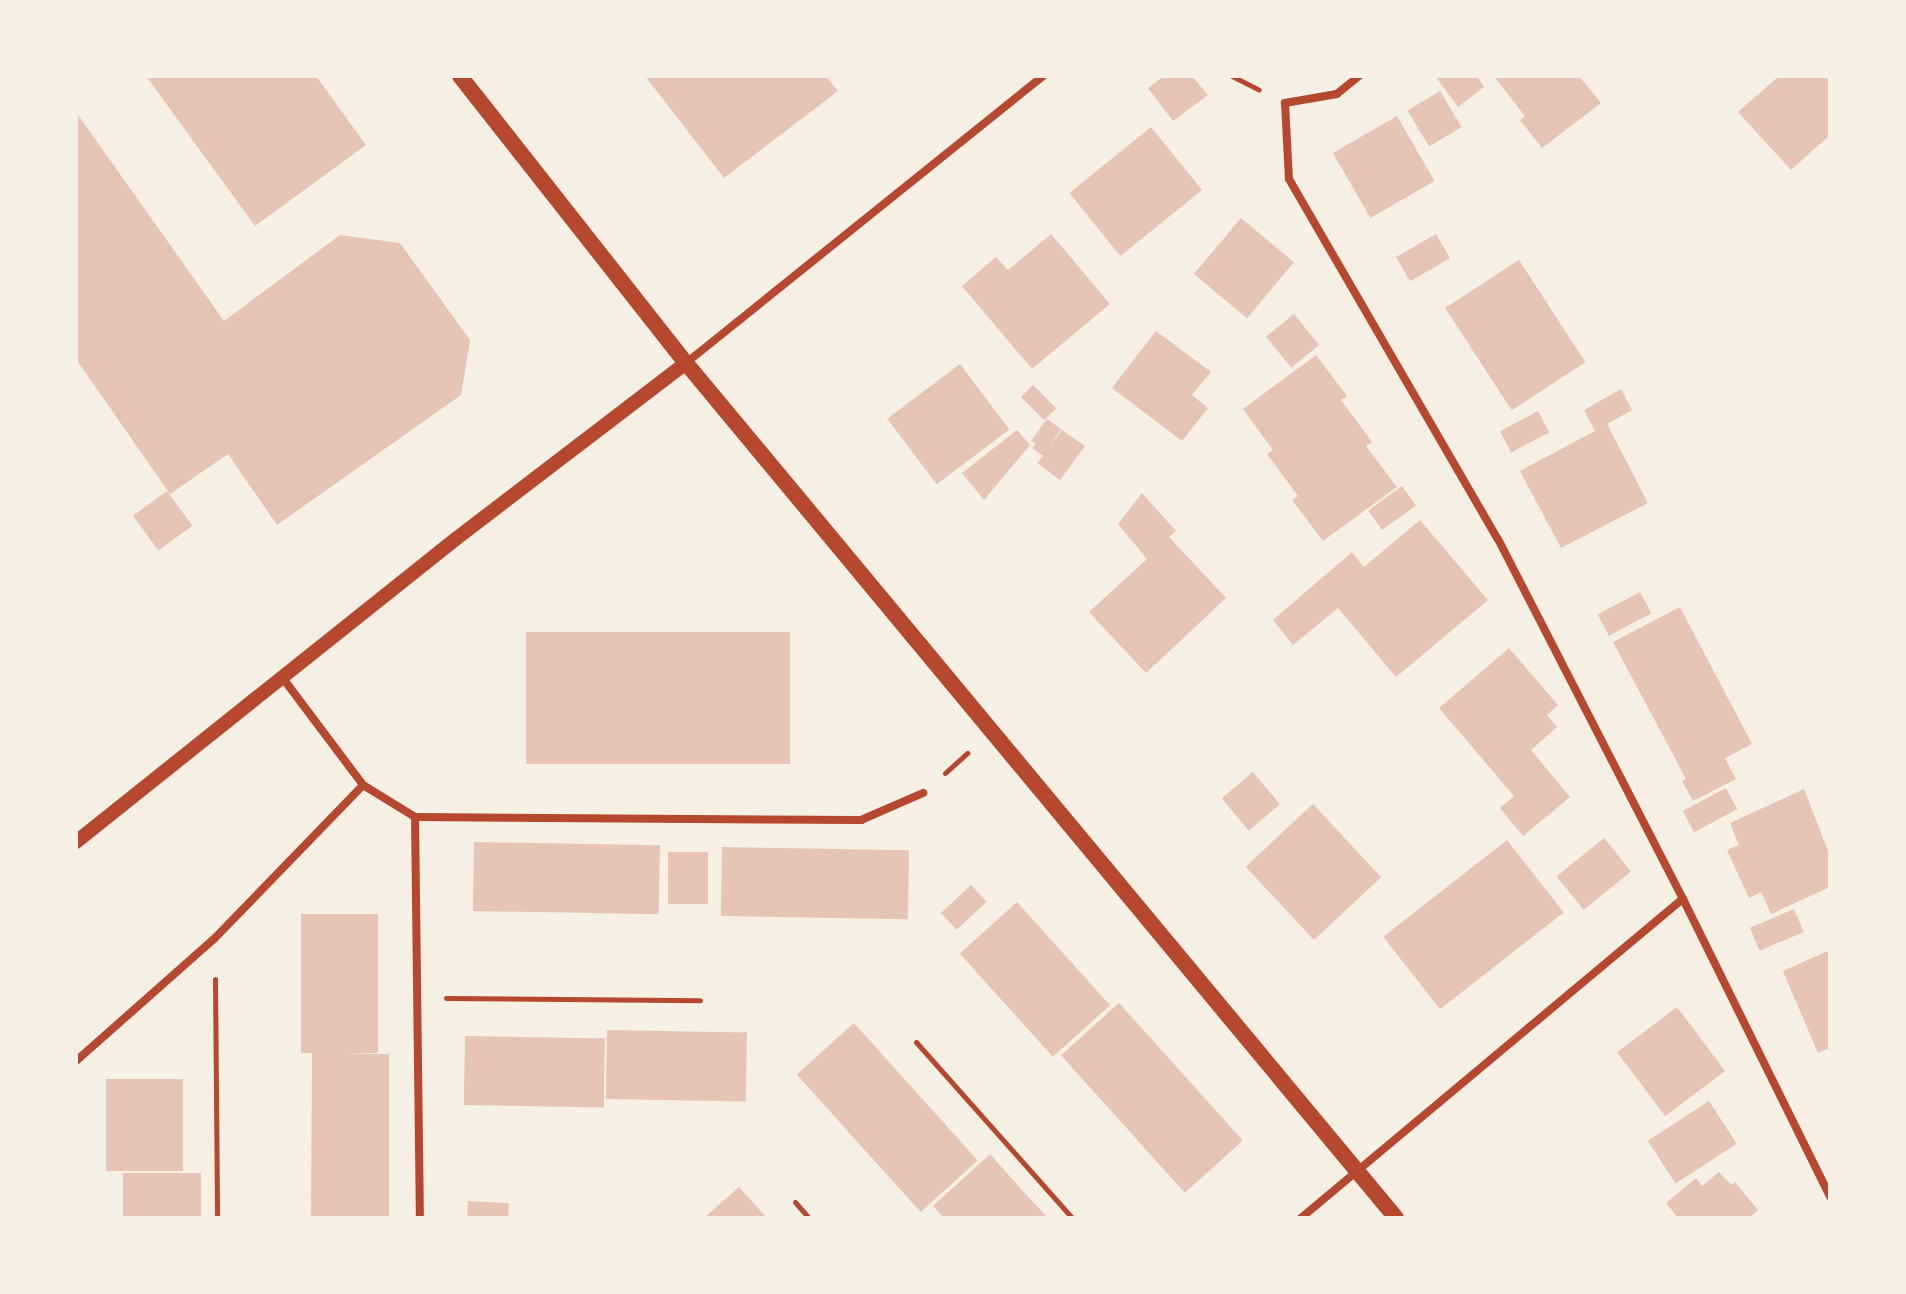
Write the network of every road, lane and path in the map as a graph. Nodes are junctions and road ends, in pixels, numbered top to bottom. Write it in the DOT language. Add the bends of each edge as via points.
graph roads {
  1 [pos="460,76"];
  2 [pos="1043,76"];
  3 [pos="1359,76"];
  4 [pos="686,363"];
  5 [pos="281,676"];
  6 [pos="992,731"];
  7 [pos="363,785"];
  8 [pos="923,793"];
  9 [pos="415,817"];
  10 [pos="76,842"];
  11 [pos="1683,899"];
  12 [pos="214,939"];
  13 [pos="417,997"];
  14 [pos="700,1000"];
  15 [pos="916,1042"];
  16 [pos="76,1061"];
  17 [pos="1357,1172"];
  18 [pos="1830,1197"];
  19 [pos="795,1202"];
  20 [pos="217,1218"];
  21 [pos="420,1218"];
  22 [pos="809,1218"];
  23 [pos="1072,1218"];
  24 [pos="1301,1218"];
  25 [pos="1396,1218"];
  1 -- 4 [label="main road"];
  2 -- 4 [label="street"];
  3 -- 11 [label="street" via="1337,94 1285,103 1289,179 1498,539"];
  4 -- 5 [label="street"];
  4 -- 6 [label="main road"];
  5 -- 7 [label="street"];
  5 -- 10 [label="street"];
  6 -- 8 [label="path"];
  6 -- 17 [label="main road"];
  7 -- 9 [label="street"];
  7 -- 12 [label="street"];
  8 -- 9 [label="street" via="861,820"];
  9 -- 13 [label="street"];
  11 -- 17 [label="street"];
  11 -- 18 [label="street"];
  12 -- 16 [label="street"];
  12 -- 20 [label="path"];
  13 -- 14 [label="path"];
  13 -- 21 [label="street"];
  15 -- 23 [label="path"];
  17 -- 24 [label="street"];
  17 -- 25 [label="main road"];
  19 -- 22 [label="path"];
}
